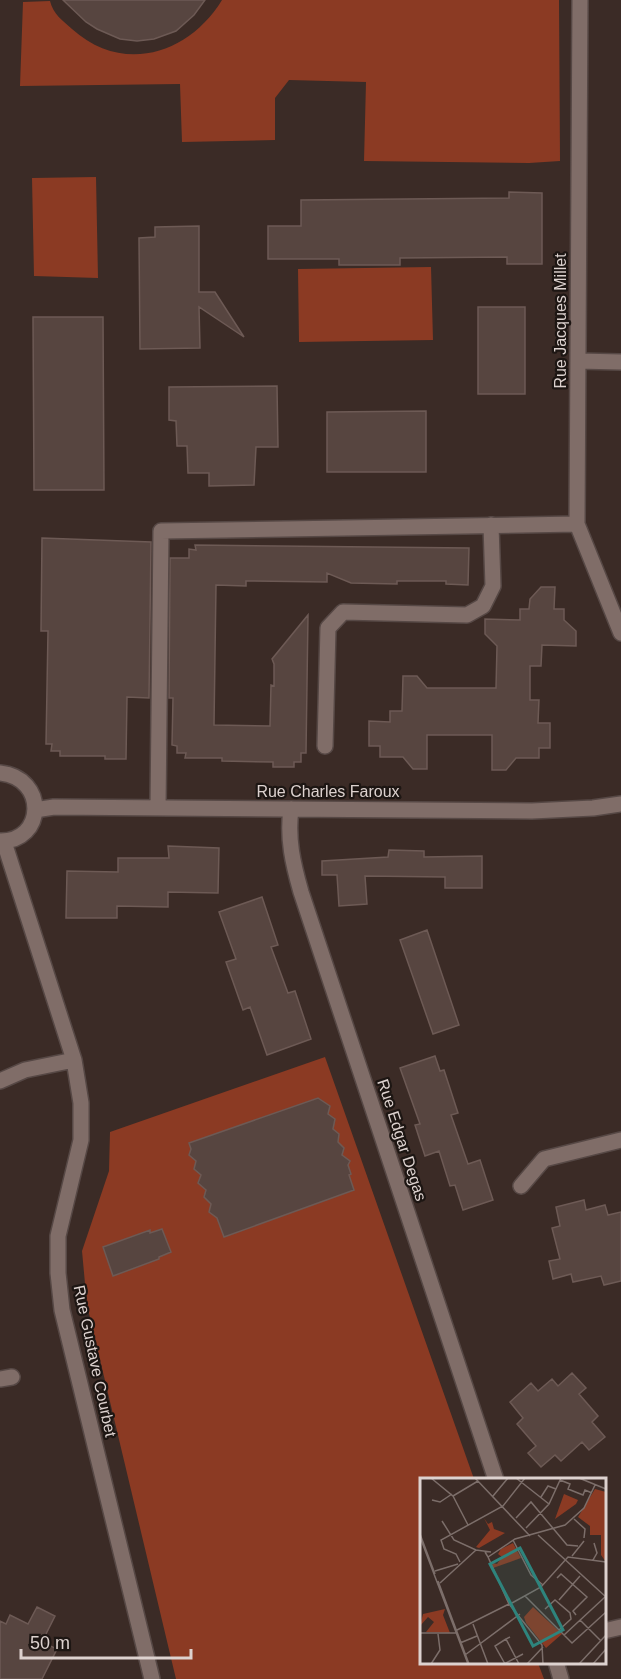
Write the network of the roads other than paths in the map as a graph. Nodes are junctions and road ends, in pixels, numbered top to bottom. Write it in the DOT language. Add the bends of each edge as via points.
graph roads {
  1 [pos="580,0"];
  2 [pos="578,361"];
  3 [pos="621,362"];
  4 [pos="577,524"];
  5 [pos="491,525"];
  6 [pos="621,633"];
  7 [pos="325,746"];
  8 [pos="0,773"];
  9 [pos="621,804"];
  10 [pos="158,808"];
  11 [pos="291,809"];
  12 [pos="35,810"];
  13 [pos="2,842"];
  14 [pos="74,1060"];
  15 [pos="0,1081"];
  16 [pos="621,1140"];
  17 [pos="521,1186"];
  18 [pos="496,1478"];
  19 [pos="621,1627"];
  20 [pos="606,1631"];
  21 [pos="557,1664"];
  22 [pos="152,1679"];
  23 [pos="561,1679"];
  1 -- 2 [label="street, Rue Jacques Millet"];
  2 -- 3 [label="street"];
  2 -- 4 [label="street, Rue Jacques Millet"];
  4 -- 5 [label="street"];
  4 -- 6 [label="street, Rue Jacques Millet"];
  5 -- 7 [label="street" via="493,586 483,606 467,615 343,612 328,628"];
  5 -- 10 [label="street" via="161,531"];
  8 -- 12 [label="street" via="23,781 31,790"];
  9 -- 11 [label="street, Rue Charles Faroux" via="532,811"];
  10 -- 11 [label="street, Rue Charles Faroux"];
  10 -- 12 [label="street, Rue Charles Faroux"];
  11 -- 18 [label="street, Rue Edgar Degas" via="292,861 301,892"];
  12 -- 13 [label="street" via="29,828 19,837"];
  13 -- 14 [label="street, Rue Gustave Courbet"];
  14 -- 15 [label="street" via="25,1070"];
  14 -- 22 [label="street, Rue Gustave Courbet" via="81,1103 81,1140 58,1236 62,1310"];
  16 -- 17 [label="street" via="544,1159"];
  19 -- 20 [label="street"];
  21 -- 23 [label="street"];
}
